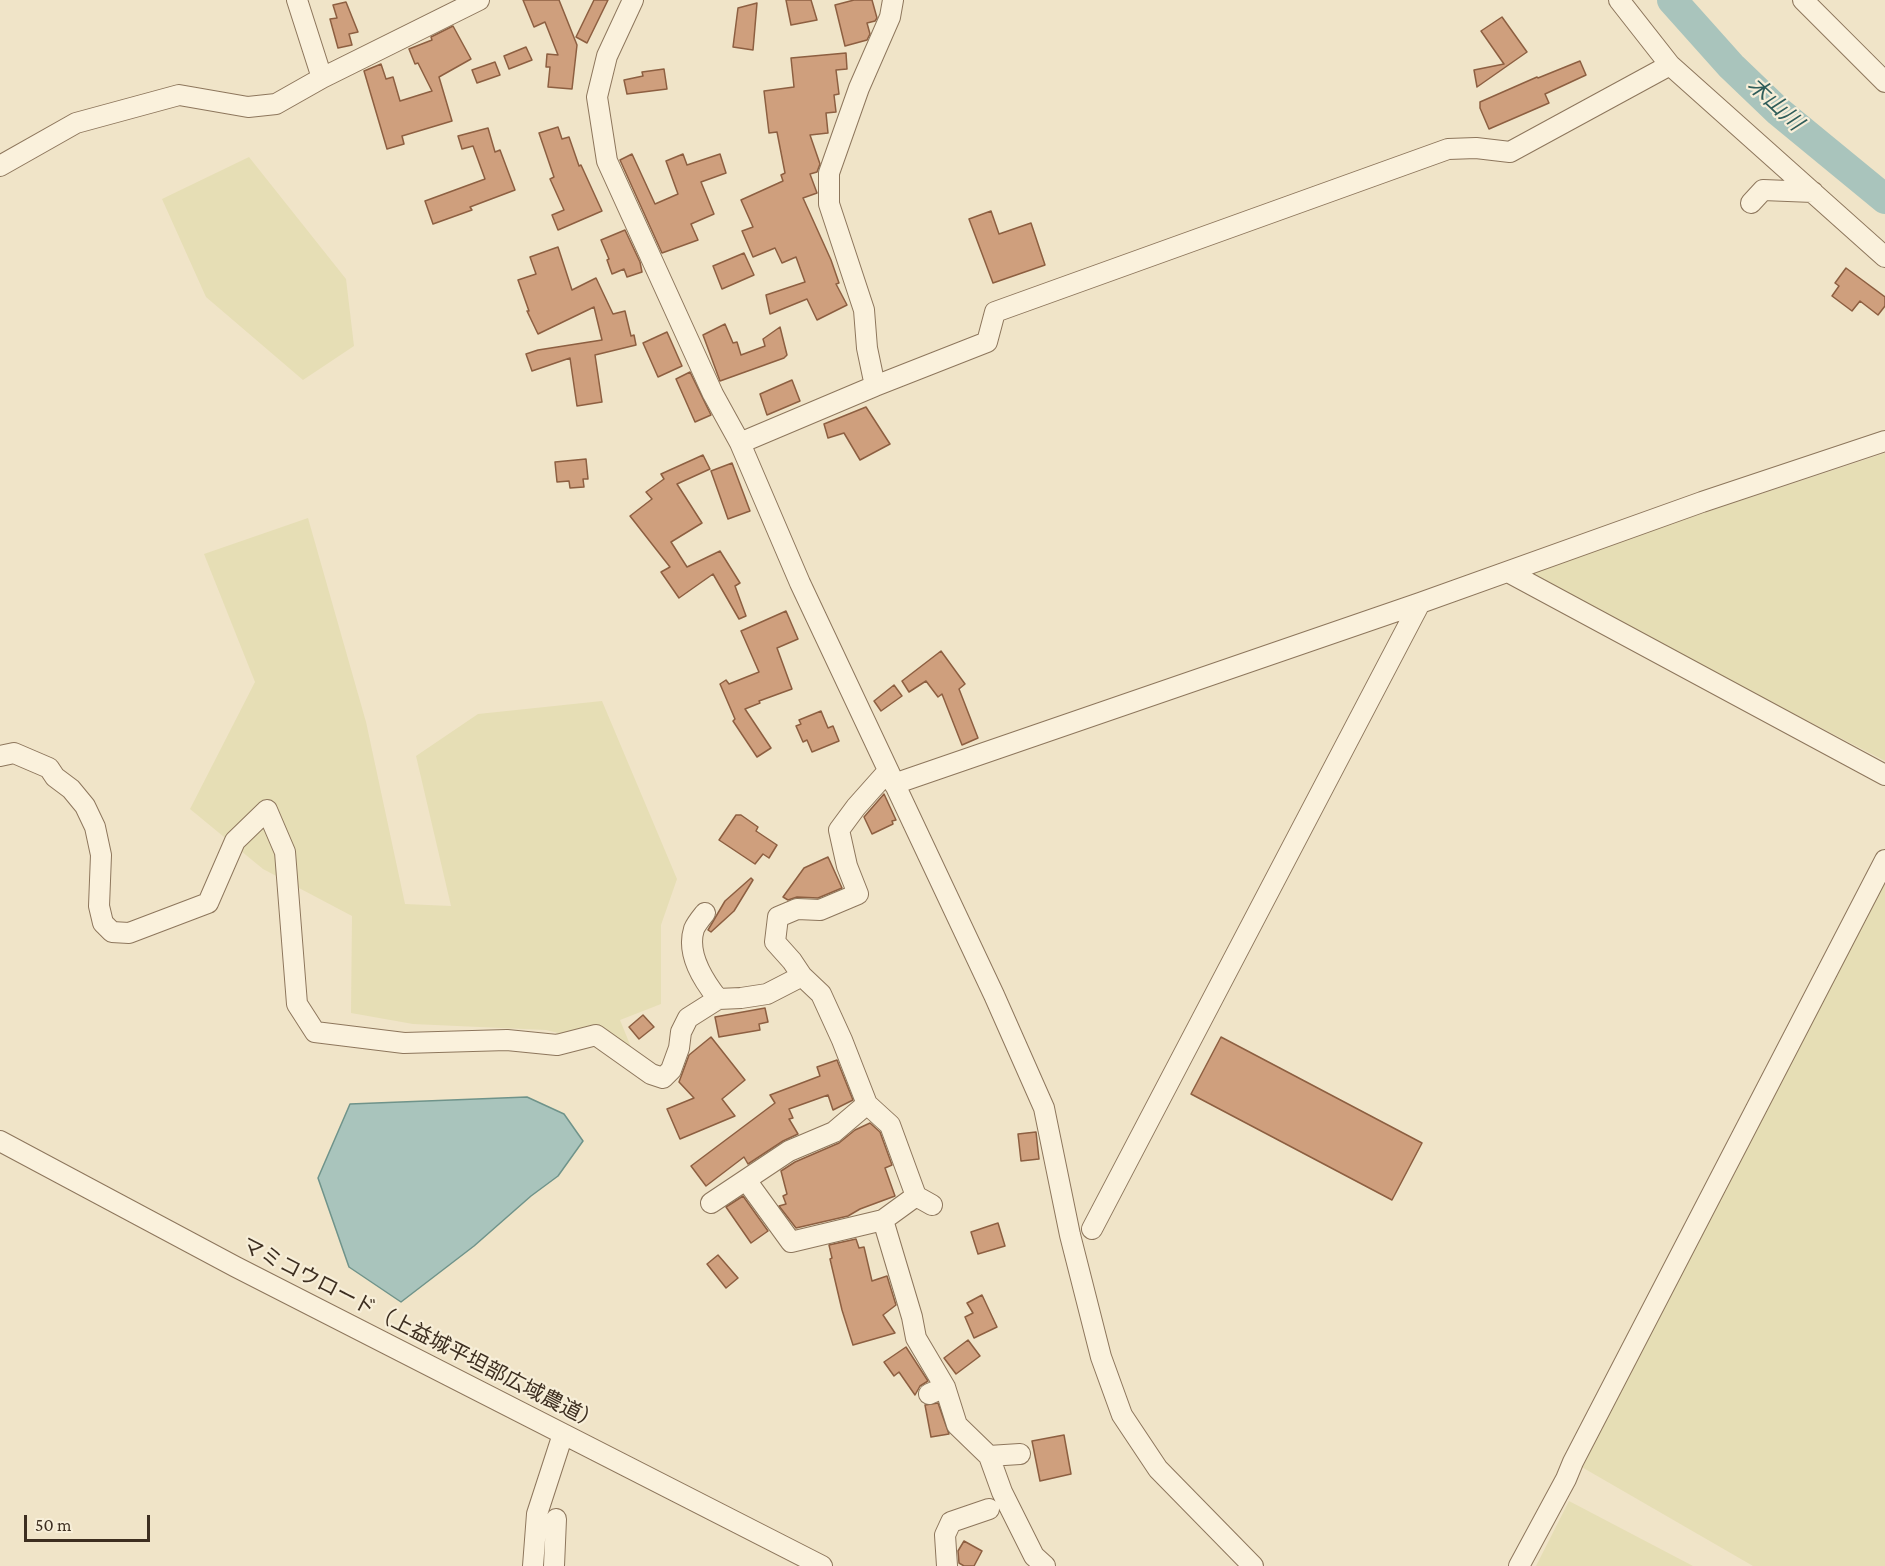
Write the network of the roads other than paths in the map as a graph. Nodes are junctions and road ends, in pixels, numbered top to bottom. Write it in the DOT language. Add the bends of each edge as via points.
graph roads {
  1 [pos="297,0"];
  2 [pos="479,0"];
  3 [pos="633,0"];
  4 [pos="893,0"];
  5 [pos="1619,0"];
  6 [pos="1803,0"];
  7 [pos="1670,65"];
  8 [pos="322,78"];
  9 [pos="1885,82"];
  10 [pos="0,166"];
  11 [pos="1812,192"];
  12 [pos="1751,203"];
  13 [pos="1885,257"];
  14 [pos="875,386"];
  15 [pos="1885,441"];
  16 [pos="740,443"];
  17 [pos="1508,572"];
  18 [pos="1420,603"];
  19 [pos="0,756"];
  20 [pos="1885,775"];
  21 [pos="891,778"];
  22 [pos="1885,860"];
  23 [pos="705,913"];
  24 [pos="802,976"];
  25 [pos="718,999"];
  26 [pos="867,1104"];
  27 [pos="0,1141"];
  28 [pos="746,1180"];
  29 [pos="711,1203"];
  30 [pos="883,1220"];
  31 [pos="1092,1229"];
  32 [pos="563,1434"];
  33 [pos="1020,1454"];
  34 [pos="989,1456"];
  35 [pos="989,1509"];
  36 [pos="556,1519"];
  37 [pos="533,1566"];
  38 [pos="554,1566"];
  39 [pos="822,1566"];
  40 [pos="947,1566"];
  41 [pos="1045,1566"];
  42 [pos="1253,1566"];
  43 [pos="1519,1566"];
  1 -- 8 [label="street"];
  2 -- 8 [label="street"];
  3 -- 16 [label="street" via="607,56 597,97 607,161 713,394"];
  4 -- 14 [label="street" via="890,17 859,88 829,173 829,204 864,310"];
  5 -- 7 [label="street"];
  6 -- 9 [label="street"];
  7 -- 11 [label="street"];
  7 -- 14 [label="street" via="1510,152 1448,149 995,312 987,342"];
  8 -- 10 [label="street" via="276,104 248,107 179,95 99,116 76,123"];
  11 -- 12 [label="street" via="1763,190"];
  11 -- 13 [label="street"];
  14 -- 16 [label="street"];
  15 -- 17 [label="street"];
  16 -- 21 [label="street"];
  17 -- 18 [label="street"];
  17 -- 20 [label="street"];
  18 -- 21 [label="street"];
  18 -- 31 [label="street"];
  19 -- 25 [label="street" via="14,753 49,768 85,806 95,827 100,855 99,906 103,923 112,932 129,933 208,903 235,841 267,810 285,852 297,1004 315,1032 404,1043 507,1040 557,1045 596,1035 651,1074 663,1078 671,1070 688,1018"];
  21 -- 24 [label="street" via="856,807 839,830 848,866 865,896 820,910 797,909 778,917 776,942"];
  21 -- 42 [label="street" via="1044,1108 1070,1235 1101,1357 1122,1415 1158,1469"];
  22 -- 43 [label="street"];
  23 -- 25 [label="street" via="694,928 692,949 699,971"];
  24 -- 25 [label="street" via="767,994"];
  24 -- 26 [label="street" via="820,994"];
  26 -- 28 [label="street" via="834,1132 789,1150"];
  26 -- 30 [label="street" via="891,1125 924,1200"];
  27 -- 32 [label="street, マミコウロード（上益城平坦部広域農道）"];
  28 -- 29 [label="street"];
  28 -- 30 [label="street" via="791,1242"];
  30 -- 34 [label="street" via="916,1338 937,1391 957,1425"];
  32 -- 37 [label="street" via="537,1514"];
  32 -- 39 [label="street, マミコウロード（上益城平坦部広域農道）"];
  33 -- 34 [label="street"];
  34 -- 41 [label="street" via="1023,1535 1034,1556"];
  35 -- 40 [label="street" via="951,1522 945,1535"];
  36 -- 38 [label="street"];
}
